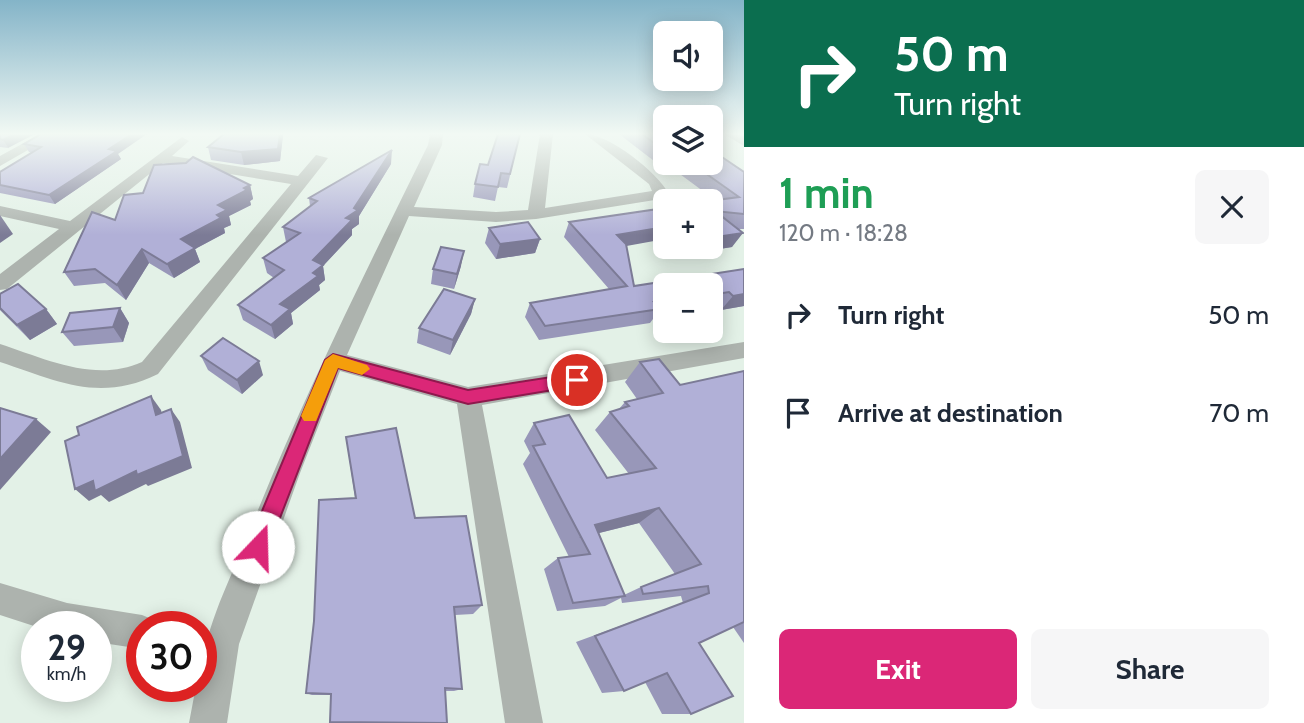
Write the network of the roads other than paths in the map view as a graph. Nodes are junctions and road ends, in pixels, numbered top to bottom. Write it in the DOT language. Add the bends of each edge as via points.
graph roads {
  1 [pos="148,168"];
  2 [pos="219,168"];
  3 [pos="311,168"];
  4 [pos="424,168"];
  5 [pos="542,168"];
  6 [pos="635,168"];
  7 [pos="298,181"];
  8 [pos="0,211"];
  9 [pos="403,211"];
  10 [pos="536,214"];
  11 [pos="71,226"];
  12 [pos="0,284"];
  13 [pos="744,351"];
  14 [pos="0,353"];
  15 [pos="333,360"];
  16 [pos="468,397"];
  17 [pos="0,599"];
  18 [pos="126,629"];
  19 [pos="217,629"];
  20 [pos="209,702"];
  21 [pos="208,723"];
  22 [pos="524,723"];
  1 -- 11 [label="street"];
  2 -- 7 [label="street"];
  3 -- 7 [label="street"];
  4 -- 9 [label="street"];
  5 -- 10 [label="street"];
  6 -- 10 [label="street" via="661,194"];
  7 -- 14 [label="street" via="150,368 136,377 94,381"];
  8 -- 11 [label="street"];
  9 -- 10 [label="street" via="470,218"];
  9 -- 15 [label="street"];
  11 -- 12 [label="street"];
  13 -- 16 [label="street"];
  15 -- 16 [label="street"];
  15 -- 19 [label="street"];
  16 -- 22 [label="street"];
  17 -- 18 [label="street" via="67,620"];
  20 -- 21 [label="street"];
}
